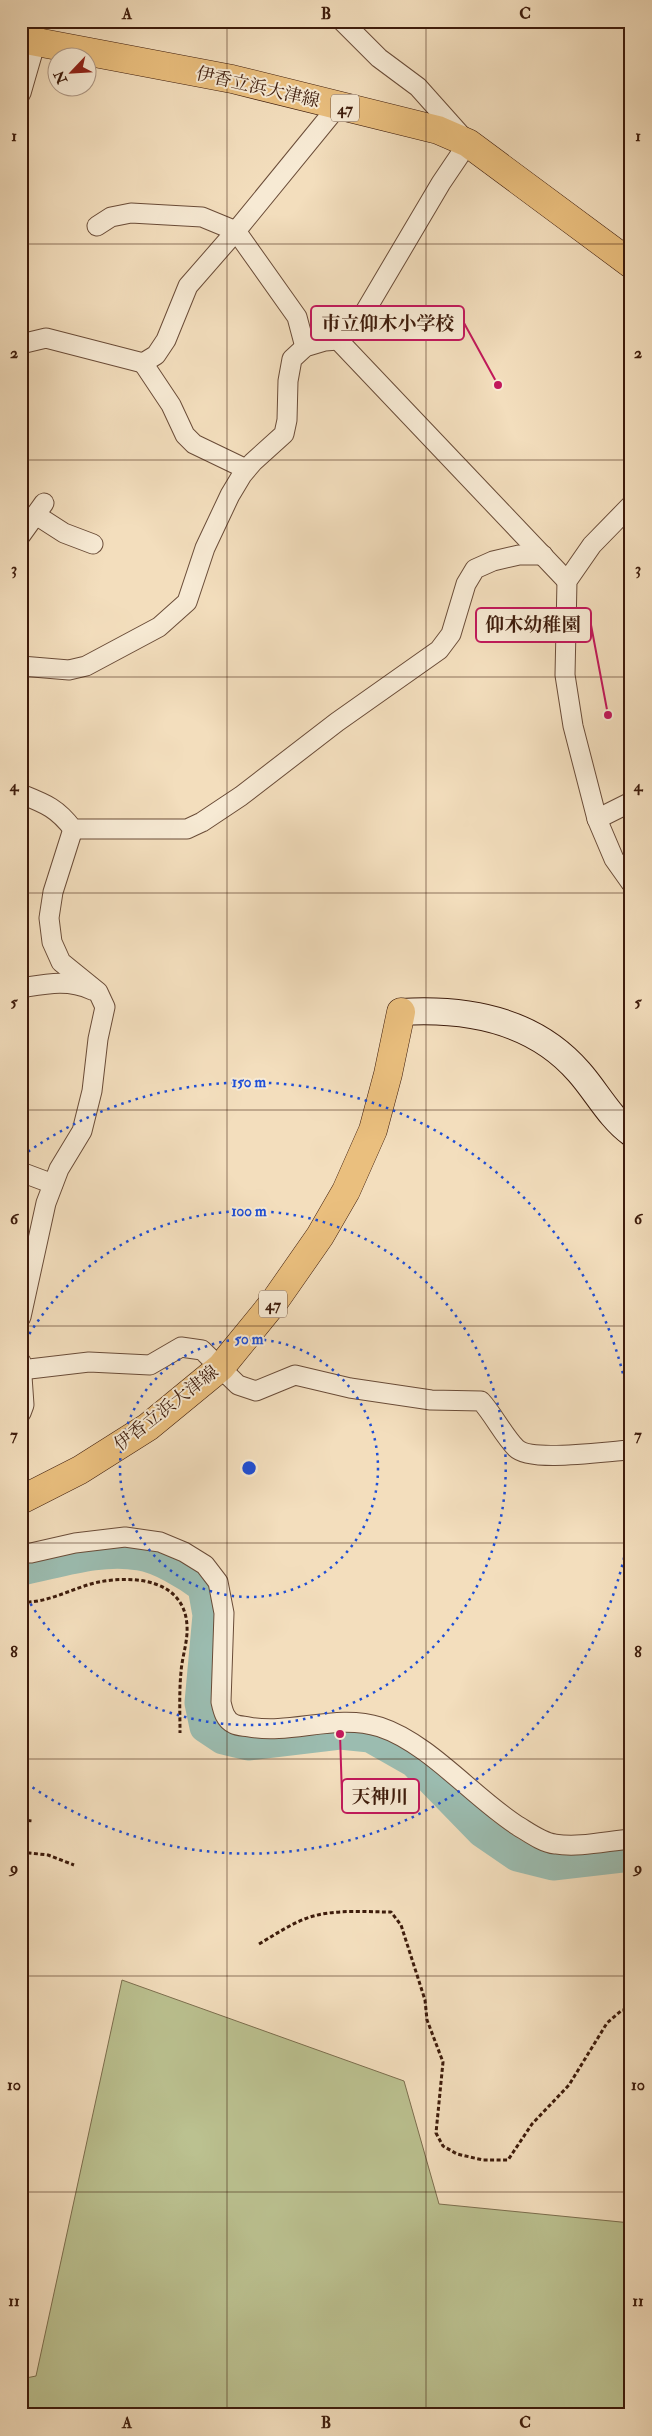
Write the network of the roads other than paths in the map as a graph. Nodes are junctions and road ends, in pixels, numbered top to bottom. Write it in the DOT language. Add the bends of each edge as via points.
graph roads {
  1 [pos="342,21"];
  2 [pos="28,40"];
  3 [pos="21,93"];
  4 [pos="338,106"];
  5 [pos="468,142"];
  6 [pos="97,226"];
  7 [pos="236,231"];
  8 [pos="631,264"];
  9 [pos="338,340"];
  10 [pos="21,344"];
  11 [pos="305,346"];
  12 [pos="143,363"];
  13 [pos="246,470"];
  14 [pos="631,505"];
  15 [pos="21,535"];
  16 [pos="93,544"];
  17 [pos="543,555"];
  18 [pos="568,581"];
  19 [pos="21,666"];
  20 [pos="21,794"];
  21 [pos="631,802"];
  22 [pos="598,818"];
  23 [pos="73,829"];
  24 [pos="631,883"];
  25 [pos="21,988"];
  26 [pos="98,992"];
  27 [pos="401,1012"];
  28 [pos="631,1133"];
  29 [pos="21,1172"];
  30 [pos="53,1184"];
  31 [pos="21,1317"];
  32 [pos="221,1367"];
  33 [pos="22,1368"];
  34 [pos="21,1412"];
  35 [pos="631,1450"];
  36 [pos="21,1500"];
  37 [pos="21,1553"];
  38 [pos="631,1839"];
  1 -- 5 [label="street" via="378,58 418,87"];
  2 -- 3 [label="street"];
  2 -- 4 [label="main road, 伊香立浜大津線 / 47" via="232,79"];
  4 -- 5 [label="main road, 伊香立浜大津線 / 47" via="438,130"];
  4 -- 7 [label="street"];
  5 -- 8 [label="main road, 伊香立浜大津線 / 47"];
  5 -- 9 [label="street" via="360,320"];
  6 -- 7 [label="street" via="111,217 131,213 202,217"];
  7 -- 11 [label="street" via="296,317"];
  7 -- 12 [label="street" via="188,286 166,340 156,355"];
  9 -- 11 [label="street"];
  9 -- 17 [label="street"];
  10 -- 12 [label="street" via="46,338"];
  11 -- 13 [label="street" via="292,359 284,434"];
  12 -- 13 [label="street" via="171,405 185,435 194,444"];
  13 -- 19 [label="street" via="230,495 205,548 187,602 160,627 86,666 69,670"];
  14 -- 18 [label="street" via="592,544"];
  15 -- 16 [label="street" via="40,509 64,533"];
  17 -- 18 [label="street"];
  17 -- 23 [label="street" via="519,555 475,569 466,584 451,634 439,650 202,822 187,829"];
  18 -- 22 [label="street" via="565,675 572,726"];
  20 -- 23 [label="street" via="51,806"];
  21 -- 22 [label="street"];
  22 -- 24 [label="street" via="614,859"];
  23 -- 26 [label="street" via="49,918 52,942 61,962"];
  25 -- 26 [label="street" via="55,982 79,984"];
  26 -- 30 [label="street" via="105,1007 92,1091 82,1131"];
  27 -- 28 [label="street" via="470,1013 520,1028 563,1054 622,1127"];
  27 -- 32 [label="main road, 伊香立浜大津線 / 47" via="373,1130 346,1191 320,1236 274,1302"];
  29 -- 30 [label="street"];
  30 -- 31 [label="street"];
  32 -- 33 [label="street" via="202,1350 181,1347 150,1365 89,1362"];
  32 -- 35 [label="street" via="238,1385 256,1391 295,1375 350,1388 431,1400 481,1400 516,1449 533,1455 552,1457"];
  32 -- 36 [label="main road, 伊香立浜大津線 / 47" via="148,1427 80,1470"];
  33 -- 34 [label="street" via="24,1405"];
  37 -- 38 [label="street" via="125,1537 160,1542 184,1552 205,1565 218,1582 224,1613 221,1702 225,1717 234,1724 278,1728 360,1722 381,1727 433,1758 499,1813 554,1844"];
}
